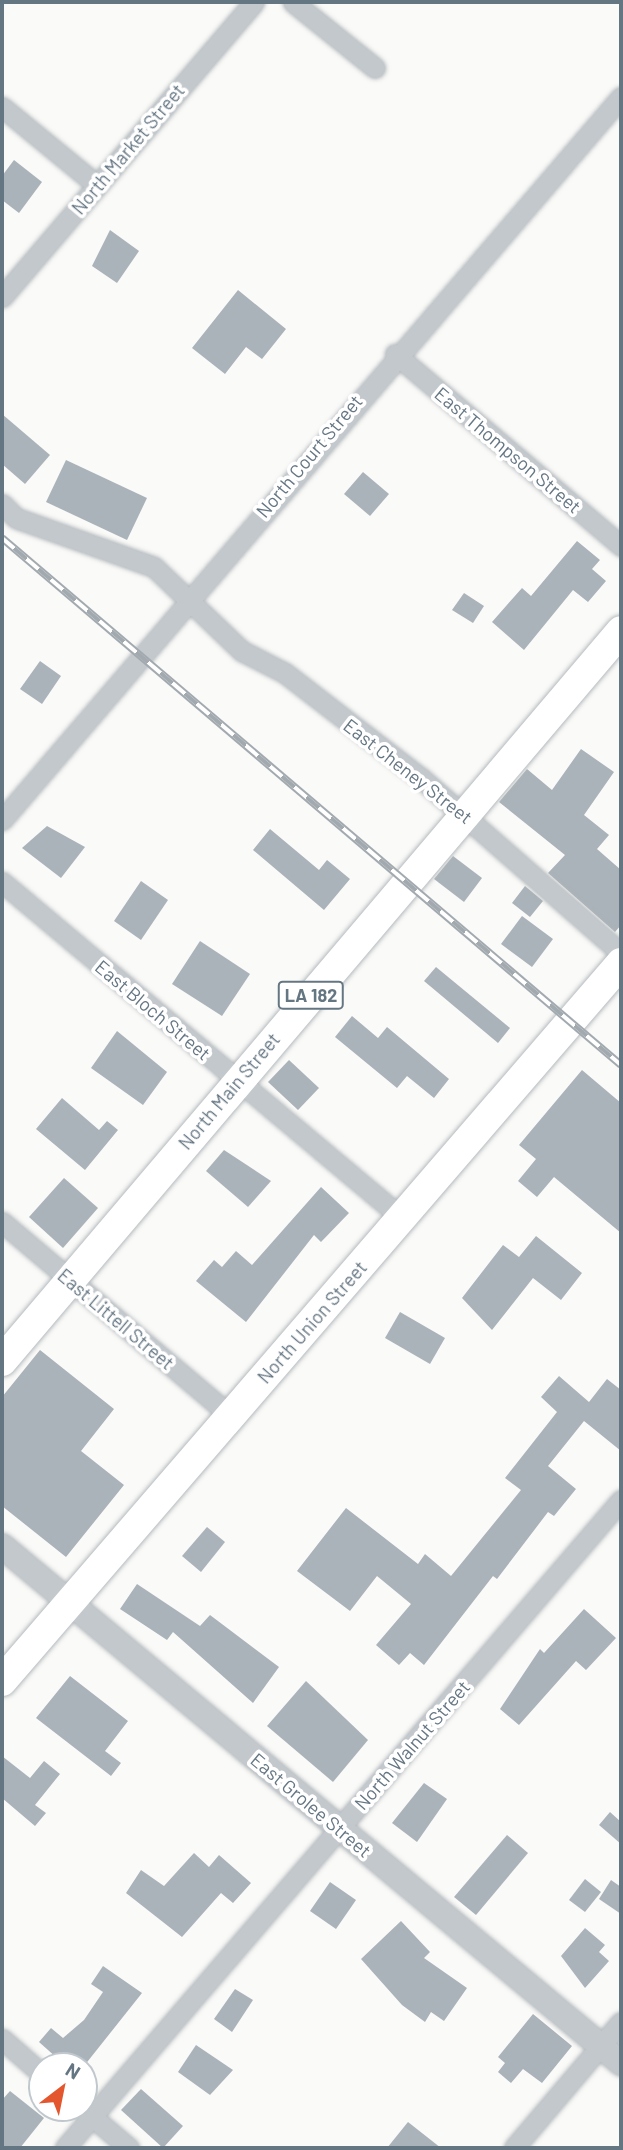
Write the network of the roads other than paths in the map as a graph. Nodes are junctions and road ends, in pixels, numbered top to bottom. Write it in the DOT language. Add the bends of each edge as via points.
graph roads {
  1 [pos="254,2"];
  2 [pos="293,2"];
  3 [pos="375,68"];
  4 [pos="621,97"];
  5 [pos="2,107"];
  6 [pos="97,185"];
  7 [pos="2,297"];
  8 [pos="395,354"];
  9 [pos="2,505"];
  10 [pos="621,546"];
  11 [pos="187,599"];
  12 [pos="621,631"];
  13 [pos="465,815"];
  14 [pos="2,820"];
  15 [pos="2,881"];
  16 [pos="621,953"];
  17 [pos="621,963"];
  18 [pos="237,1080"];
  19 [pos="402,1218"];
  20 [pos="2,1222"];
  21 [pos="71,1280"];
  22 [pos="2,1361"];
  23 [pos="231,1416"];
  24 [pos="621,1500"];
  25 [pos="2,1546"];
  26 [pos="69,1602"];
  27 [pos="2,1681"];
  28 [pos="341,1828"];
  29 [pos="621,2022"];
  30 [pos="2,2039"];
  31 [pos="601,2046"];
  32 [pos="28,2062"];
  33 [pos="621,2063"];
  34 [pos="98,2100"];
  35 [pos="98,2121"];
  36 [pos="81,2122"];
  37 [pos="65,2148"];
  38 [pos="129,2148"];
  39 [pos="514,2148"];
  1 -- 6 [label="street, North Market Street"];
  2 -- 3 [label="street"];
  4 -- 8 [label="street, North Court Street"];
  5 -- 6 [label="street"];
  6 -- 7 [label="street, North Market Street"];
  8 -- 10 [label="street, East Thompson Street"];
  8 -- 11 [label="street, North Court Street"];
  9 -- 11 [label="street, East Cheney Street" via="16,518 154,567"];
  11 -- 13 [label="street, East Cheney Street" via="242,651 285,673"];
  11 -- 14 [label="street, North Court Street"];
  12 -- 13 [label="main road, North Main Street / LA 182"];
  13 -- 16 [label="street, East Cheney Street"];
  13 -- 18 [label="main road, North Main Street / LA 182"];
  15 -- 18 [label="street, East Bloch Street"];
  17 -- 19 [label="main road, North Union Street"];
  18 -- 19 [label="street, East Bloch Street"];
  18 -- 21 [label="main road, North Main Street / LA 182"];
  19 -- 23 [label="main road, North Union Street"];
  20 -- 21 [label="street, East Littell Street"];
  21 -- 22 [label="main road, North Main Street / LA 182"];
  21 -- 23 [label="street, East Littell Street"];
  23 -- 26 [label="main road, North Union Street"];
  24 -- 28 [label="street, North Walnut Street"];
  25 -- 26 [label="street, East Grolee Street"];
  26 -- 27 [label="main road, North Union Street"];
  26 -- 28 [label="street, East Grolee Street"];
  28 -- 31 [label="street, East Grolee Street"];
  28 -- 34 [label="street, North Walnut Street"];
  29 -- 31 [label="street"];
  30 -- 32 [label="street"];
  31 -- 33 [label="street, East Grolee Street"];
  31 -- 39 [label="street"];
  35 -- 38 [label="street"];
  36 -- 37 [label="street, North Walnut Street"];
}
